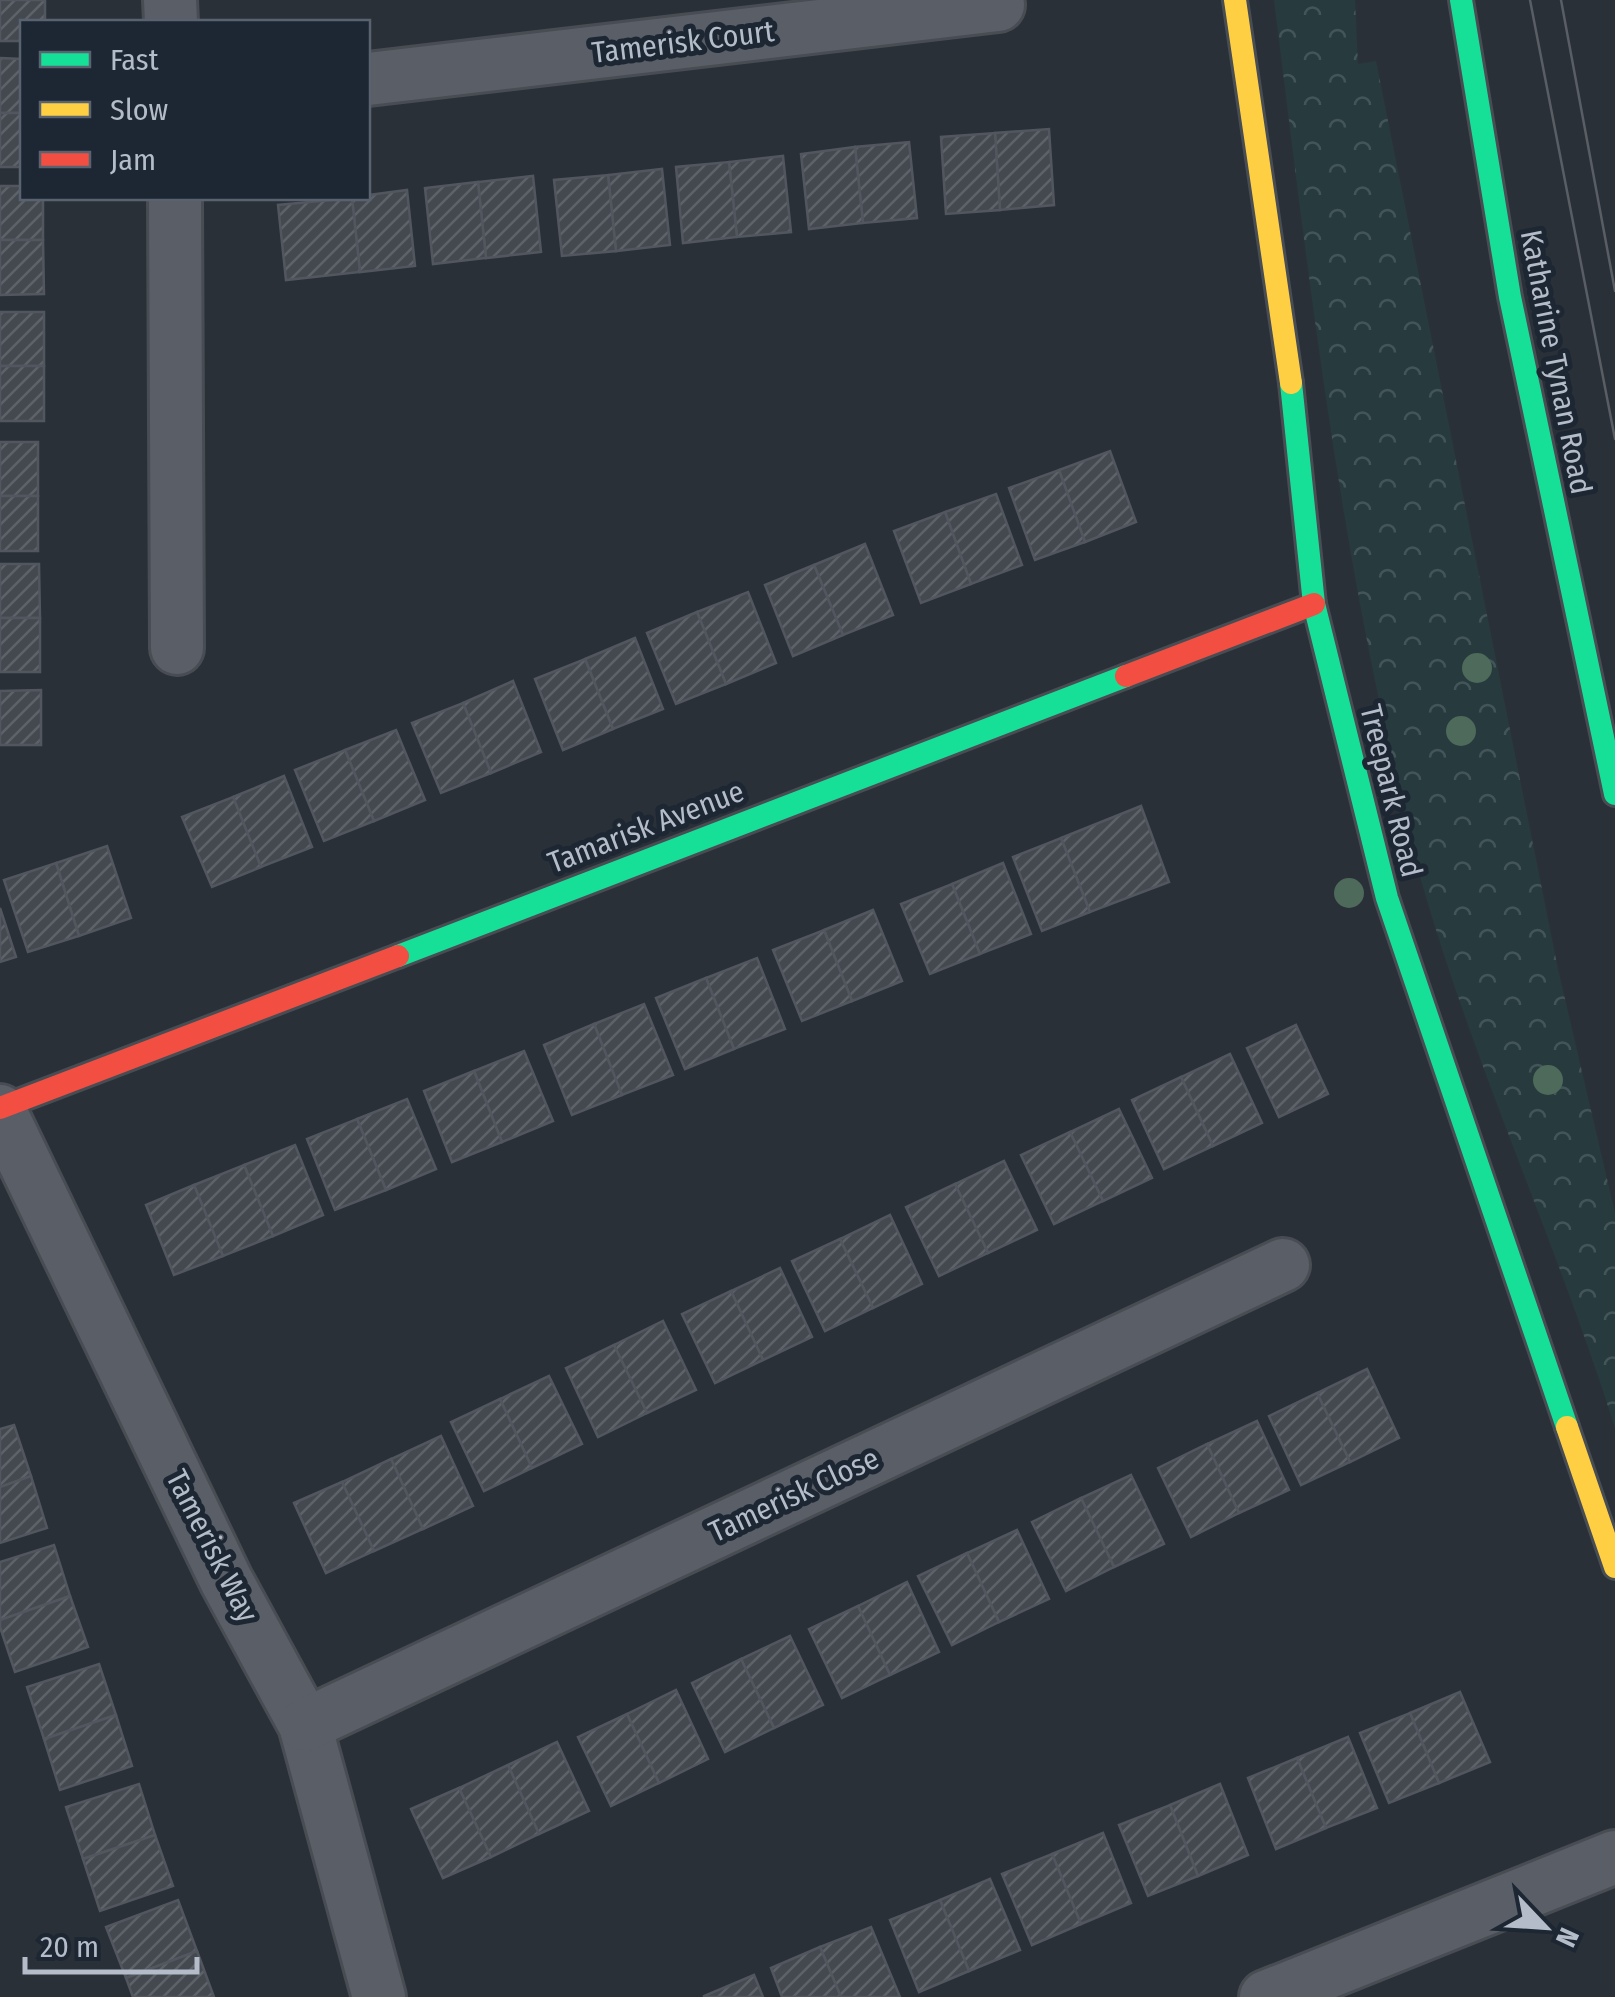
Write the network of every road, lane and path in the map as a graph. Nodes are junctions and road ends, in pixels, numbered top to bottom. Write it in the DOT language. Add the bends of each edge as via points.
graph roads {
  1 [pos="1235,0"];
  2 [pos="1461,0"];
  3 [pos="998,5"];
  4 [pos="370,79"];
  5 [pos="175,200"];
  6 [pos="1314,604"];
  7 [pos="177,648"];
  8 [pos="1615,794"];
  9 [pos="0,1110"];
  10 [pos="1283,1265"];
  11 [pos="1615,1567"];
  12 [pos="305,1725"];
  13 [pos="1615,1858"];
  14 [pos="379,1997"];
  15 [pos="1266,1997"];
  1 -- 6 [label="street, Treepark Road"];
  2 -- 8 [label="street, Katharine Tynan Road" via="1510,297"];
  3 -- 4 [label="street, Tamerisk Court"];
  5 -- 7 [label="street"];
  6 -- 9 [label="street, Tamarisk Avenue"];
  6 -- 11 [label="street, Treepark Road" via="1386,898"];
  9 -- 12 [label="street, Tamerisk Way" via="226,1580"];
  10 -- 12 [label="street, Tamerisk Close"];
  12 -- 14 [label="street, Tamerisk Way"];
  13 -- 15 [label="street"];
}
